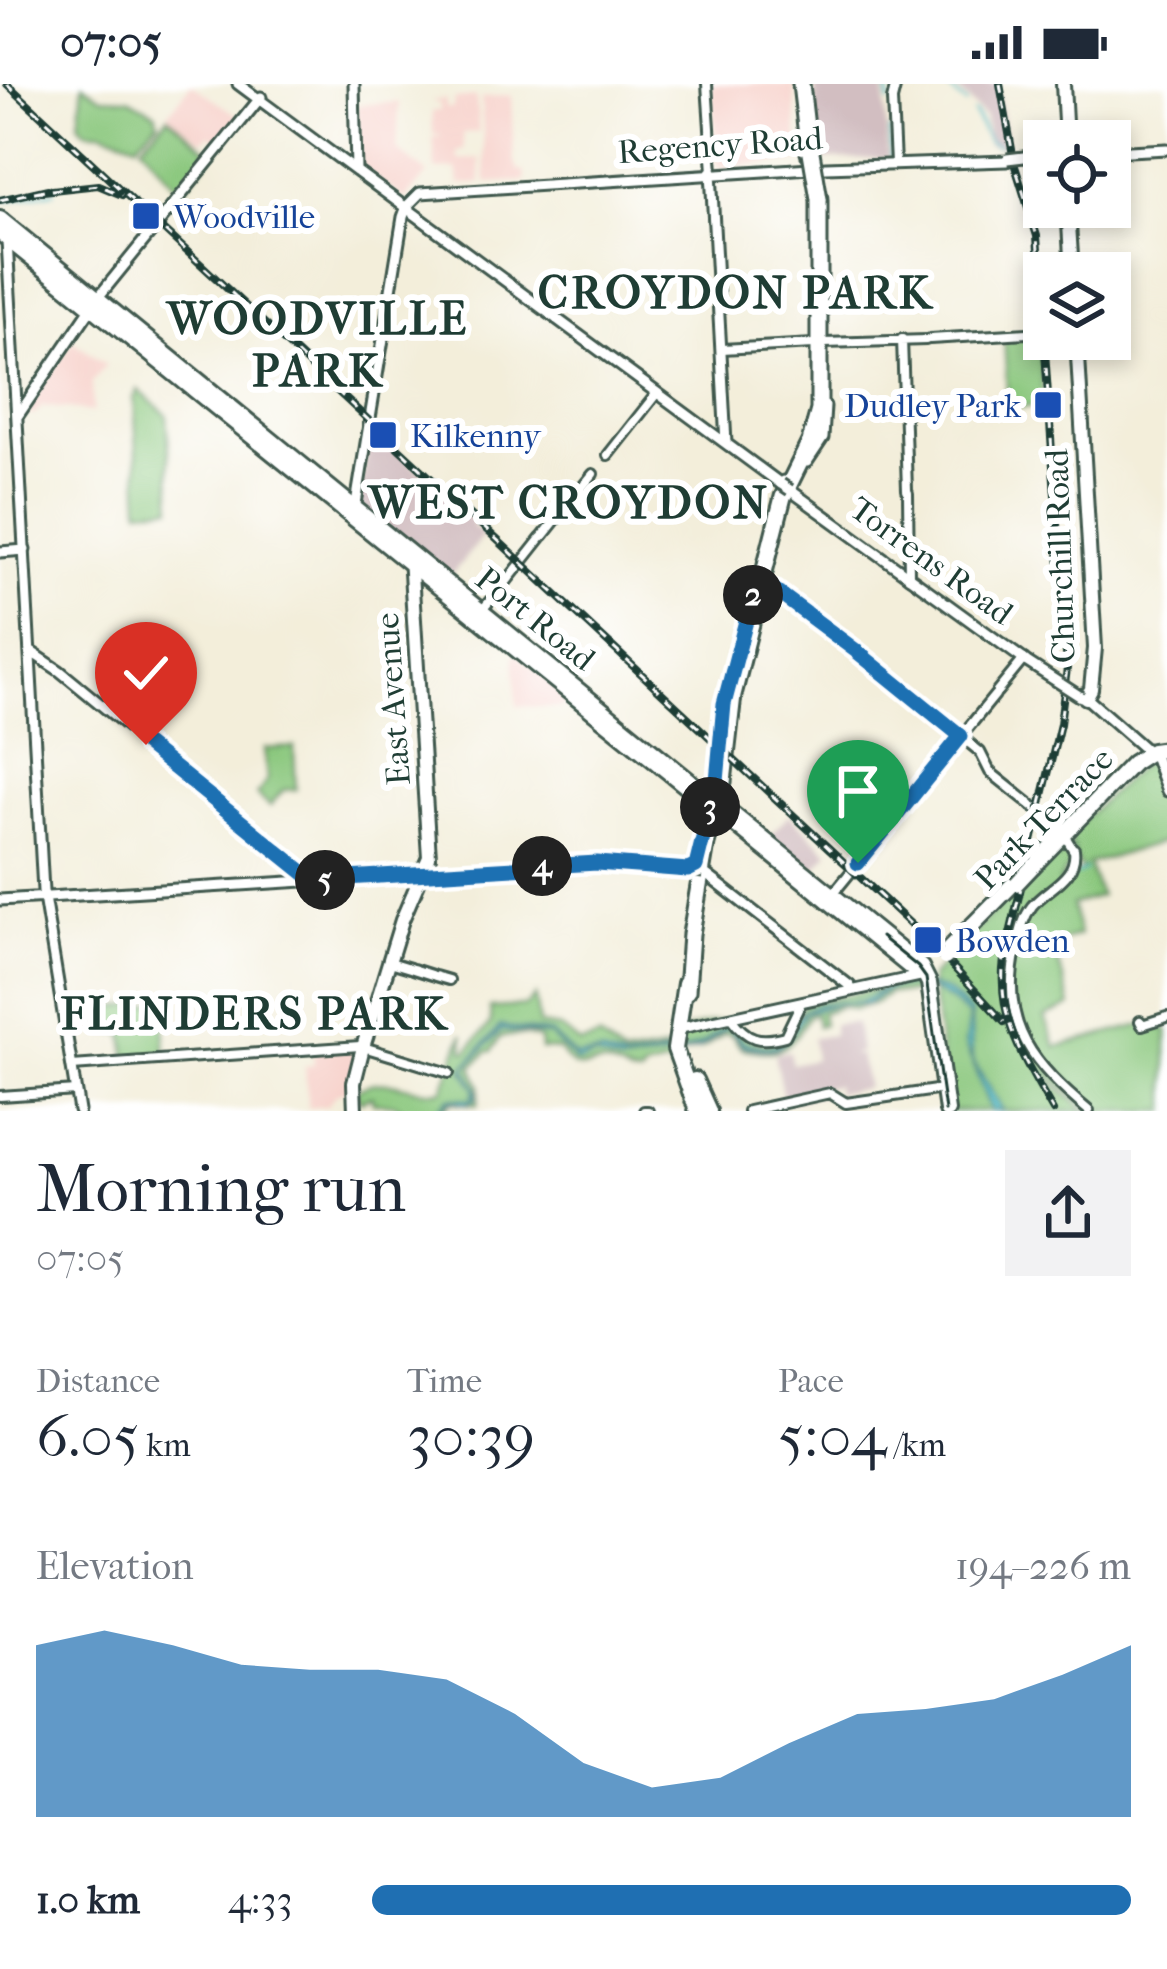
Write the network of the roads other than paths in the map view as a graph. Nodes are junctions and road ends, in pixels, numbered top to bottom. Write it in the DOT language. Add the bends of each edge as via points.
graph roads {
  1 [pos="240,84"];
  2 [pos="353,84"];
  3 [pos="707,84"];
  4 [pos="802,84"];
  5 [pos="896,84"];
  6 [pos="1062,84"];
  7 [pos="258,100"];
  8 [pos="804,109"];
  9 [pos="1063,120"];
  10 [pos="1167,147"];
  11 [pos="1131,150"];
  12 [pos="1023,158"];
  13 [pos="356,161"];
  14 [pos="899,161"];
  15 [pos="812,163"];
  16 [pos="713,174"];
  17 [pos="819,199"];
  18 [pos="405,206"];
  19 [pos="6,238"];
  20 [pos="817,278"];
  21 [pos="96,302"];
  22 [pos="1023,332"];
  23 [pos="902,339"];
  24 [pos="818,340"];
  25 [pos="722,349"];
  26 [pos="1078,360"];
  27 [pos="659,394"];
  28 [pos="19,413"];
  29 [pos="727,442"];
  30 [pos="786,486"];
  31 [pos="346,505"];
  32 [pos="19,551"];
  33 [pos="414,562"];
  34 [pos="909,577"];
  35 [pos="764,587"];
  36 [pos="473,608"];
  37 [pos="518,646"];
  38 [pos="31,647"];
  39 [pos="1026,660"];
  40 [pos="740,667"];
  41 [pos="1088,695"];
  42 [pos="732,718"];
  43 [pos="961,736"];
  44 [pos="1151,750"];
  45 [pos="723,771"];
  46 [pos="1167,791"];
  47 [pos="715,804"];
  48 [pos="1065,834"];
  49 [pos="760,843"];
  50 [pos="700,873"];
  51 [pos="421,874"];
  52 [pos="312,880"];
  53 [pos="831,897"];
  54 [pos="44,898"];
  55 [pos="7,901"];
  56 [pos="389,962"];
  57 [pos="686,972"];
  58 [pos="921,977"];
  59 [pos="449,980"];
  60 [pos="849,987"];
  61 [pos="687,991"];
  62 [pos="801,1003"];
  63 [pos="1167,1016"];
  64 [pos="731,1018"];
  65 [pos="1143,1022"];
  66 [pos="682,1028"];
  67 [pos="359,1049"];
  68 [pos="677,1052"];
  69 [pos="72,1066"];
  70 [pos="449,1073"];
  71 [pos="942,1089"];
  72 [pos="0,1096"];
  73 [pos="76,1098"];
  74 [pos="353,1101"];
  75 [pos="697,1111"];
  76 [pos="709,1111"];
  77 [pos="748,1111"];
  78 [pos="944,1111"];
  79 [pos="1089,1111"];
  1 -- 7 [label="main road, Torrens Road"];
  2 -- 13 [label="main road"];
  3 -- 16 [label="street"];
  4 -- 8 [label="main road"];
  4 -- 15 [label="highway"];
  5 -- 14 [label="street"];
  6 -- 9 [label="main road"];
  7 -- 13 [label="main road, Torrens Road"];
  7 -- 21 [label="main road"];
  8 -- 15 [label="main road"];
  8 -- 15 [label="main road"];
  10 -- 11 [label="main road"];
  12 -- 14 [label="main road, Regency Road, bridge"];
  13 -- 18 [label="main road, Torrens Road"];
  14 -- 15 [label="main road, Regency Road"];
  15 -- 16 [label="main road, Regency Road"];
  15 -- 17 [label="highway, bridge"];
  15 -- 20 [label="main road"];
  16 -- 18 [label="main road, Regency Road" via="432,188"];
  16 -- 25 [label="main road"];
  17 -- 20 [label="highway"];
  17 -- 24 [label="highway"];
  18 -- 27 [label="main road, Torrens Road"];
  18 -- 31 [label="main road" via="370,421"];
  19 -- 21 [label="highway, Port Road"];
  19 -- 28 [label="main road"];
  20 -- 24 [label="highway"];
  20 -- 40 [label="highway" via="817,421 783,497"];
  21 -- 28 [label="main road"];
  21 -- 31 [label="highway, Port Road"];
  22 -- 23 [label="street"];
  23 -- 24 [label="street"];
  23 -- 34 [label="street"];
  24 -- 25 [label="street"];
  24 -- 30 [label="main road" via="812,412"];
  24 -- 30 [label="main road" via="825,432"];
  24 -- 40 [label="highway" via="812,422 782,492"];
  25 -- 29 [label="main road"];
  26 -- 41 [label="main road, Churchill Road" via="1093,648"];
  27 -- 29 [label="main road, Torrens Road"];
  27 -- 36 [label="street" via="502,587"];
  28 -- 32 [label="main road"];
  29 -- 30 [label="main road, Torrens Road"];
  30 -- 34 [label="main road, Torrens Road"];
  30 -- 35 [label="main road"];
  31 -- 33 [label="highway, Port Road"];
  32 -- 38 [label="main road"];
  33 -- 36 [label="highway, Port Road"];
  33 -- 51 [label="main road, East Avenue" via="428,828"];
  34 -- 39 [label="main road, Torrens Road"];
  35 -- 42 [label="main road"];
  35 -- 43 [label="street"];
  35 -- 45 [label="main road" via="722,711"];
  36 -- 37 [label="highway, Port Road"];
  36 -- 37 [label="highway, Port Road"];
  37 -- 47 [label="highway, Port Road"];
  38 -- 52 [label="main road"];
  38 -- 54 [label="main road"];
  39 -- 41 [label="main road, Torrens Road, bridge"];
  39 -- 43 [label="street"];
  40 -- 42 [label="highway"];
  40 -- 45 [label="highway" via="725,703"];
  40 -- 57 [label="highway"];
  40 -- 61 [label="highway"];
  41 -- 44 [label="main road, Torrens Road"];
  42 -- 45 [label="main road"];
  43 -- 48 [label="street" via="990,772"];
  43 -- 53 [label="street"];
  44 -- 46 [label="main road"];
  44 -- 48 [label="highway, Park Terrace"];
  45 -- 47 [label="main road"];
  47 -- 49 [label="highway, Port Road"];
  47 -- 49 [label="highway, Port Road"];
  47 -- 50 [label="main road"];
  47 -- 50 [label="main road" via="702,833"];
  48 -- 58 [label="highway, Park Terrace, bridge"];
  48 -- 79 [label="street" via="1071,871 1026,916 1011,986 1035,1060"];
  49 -- 53 [label="highway, Port Road"];
  50 -- 51 [label="main road" via="592,865"];
  50 -- 57 [label="main road" via="684,941"];
  50 -- 60 [label="main road"];
  50 -- 61 [label="main road"];
  51 -- 52 [label="main road"];
  51 -- 56 [label="main road, East Avenue"];
  52 -- 54 [label="main road"];
  53 -- 58 [label="highway, Port Road"];
  54 -- 55 [label="main road"];
  54 -- 69 [label="main road"];
  56 -- 59 [label="street"];
  56 -- 67 [label="main road, East Avenue"];
  57 -- 68 [label="highway"];
  58 -- 60 [label="main road"];
  58 -- 71 [label="highway"];
  60 -- 62 [label="main road"];
  61 -- 66 [label="highway"];
  62 -- 64 [label="main road"];
  62 -- 64 [label="street" via="785,1036 761,1042"];
  63 -- 65 [label="street"];
  64 -- 66 [label="main road"];
  66 -- 68 [label="highway"];
  67 -- 69 [label="street"];
  67 -- 70 [label="street"];
  67 -- 74 [label="main road, East Avenue"];
  68 -- 75 [label="highway"];
  68 -- 76 [label="highway"];
  69 -- 73 [label="main road"];
  71 -- 77 [label="street" via="847,1103 830,1093"];
  71 -- 78 [label="highway"];
  72 -- 73 [label="street"];
}
